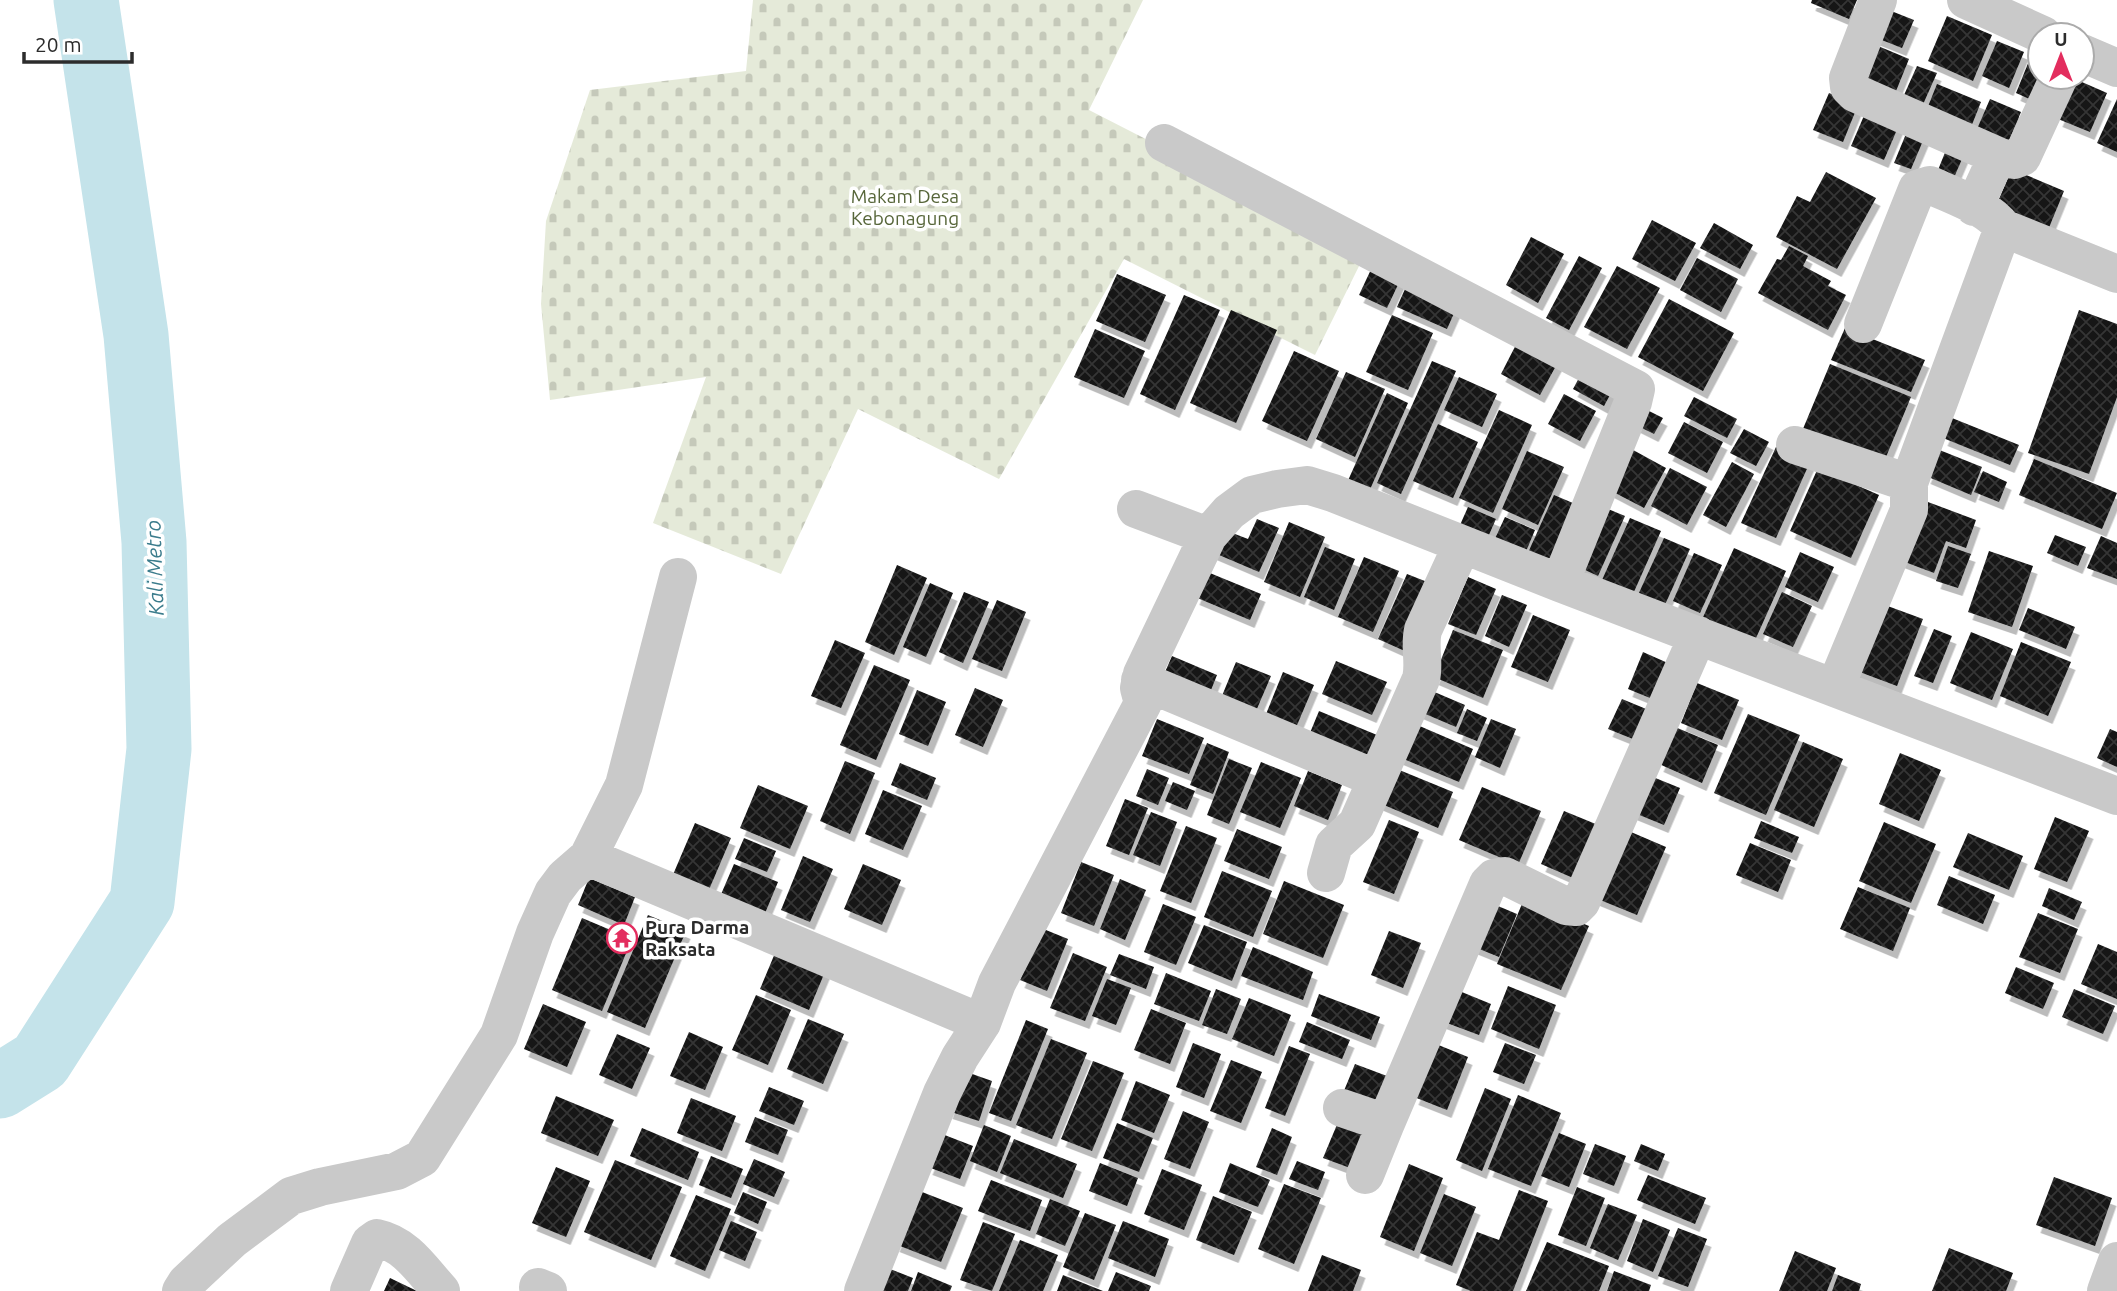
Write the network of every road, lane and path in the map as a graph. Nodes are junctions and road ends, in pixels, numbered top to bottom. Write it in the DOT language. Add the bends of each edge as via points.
graph roads {
  1 [pos="1878,0"];
  2 [pos="1966,0"];
  3 [pos="2037,21"];
  4 [pos="2096,59"];
  5 [pos="2117,68"];
  6 [pos="2053,91"];
  7 [pos="1164,143"];
  8 [pos="2000,157"];
  9 [pos="1988,218"];
  10 [pos="2117,274"];
  11 [pos="1863,324"];
  12 [pos="1795,445"];
  13 [pos="1909,483"];
  14 [pos="1136,509"];
  15 [pos="1208,536"];
  16 [pos="1462,545"];
  17 [pos="678,577"];
  18 [pos="1560,583"];
  19 [pos="1698,635"];
  20 [pos="1140,680"];
  21 [pos="1835,688"];
  22 [pos="1377,779"];
  23 [pos="2117,796"];
  24 [pos="588,857"];
  25 [pos="1326,873"];
  26 [pos="982,1023"];
  27 [pos="1342,1108"];
  28 [pos="1386,1123"];
  29 [pos="1364,1175"];
  30 [pos="2117,1261"];
  31 [pos="181,1291"];
  32 [pos="349,1291"];
  33 [pos="441,1291"];
  34 [pos="863,1291"];
  35 [pos="2106,1291"];
  1 -- 8 [label="street" via="1848,78 1849,87"];
  2 -- 3 [label="street"];
  4 -- 5 [label="street"];
  6 -- 8 [label="street" via="2022,157"];
  7 -- 18 [label="street" via="1636,389"];
  8 -- 9 [label="street" via="1995,161"];
  9 -- 10 [label="street"];
  9 -- 11 [label="street" via="1930,185 1917,189"];
  9 -- 13 [label="street"];
  12 -- 13 [label="street"];
  13 -- 21 [label="street" via="1909,510"];
  14 -- 15 [label="street"];
  15 -- 16 [label="street" via="1252,495 1307,485"];
  15 -- 20 [label="street"];
  16 -- 18 [label="street"];
  16 -- 22 [label="street" via="1423,630 1421,679"];
  17 -- 24 [label="street" via="624,785"];
  18 -- 19 [label="street"];
  19 -- 21 [label="street"];
  19 -- 28 [label="street" via="1581,902 1576,907 1566,906 1504,876 1488,884"];
  20 -- 22 [label="street"];
  20 -- 26 [label="street" via="1143,703 997,983"];
  21 -- 23 [label="street"];
  22 -- 25 [label="street" via="1357,824 1334,845"];
  24 -- 26 [label="street"];
  24 -- 31 [label="street" via="553,893 499,1035 422,1158 397,1171 292,1196 232,1240"];
  26 -- 34 [label="street" via="942,1093"];
  27 -- 28 [label="street"];
  28 -- 29 [label="street"];
  30 -- 35 [label="street"];
  32 -- 33 [label="street" via="370,1243 377,1238 404,1250"];
}
